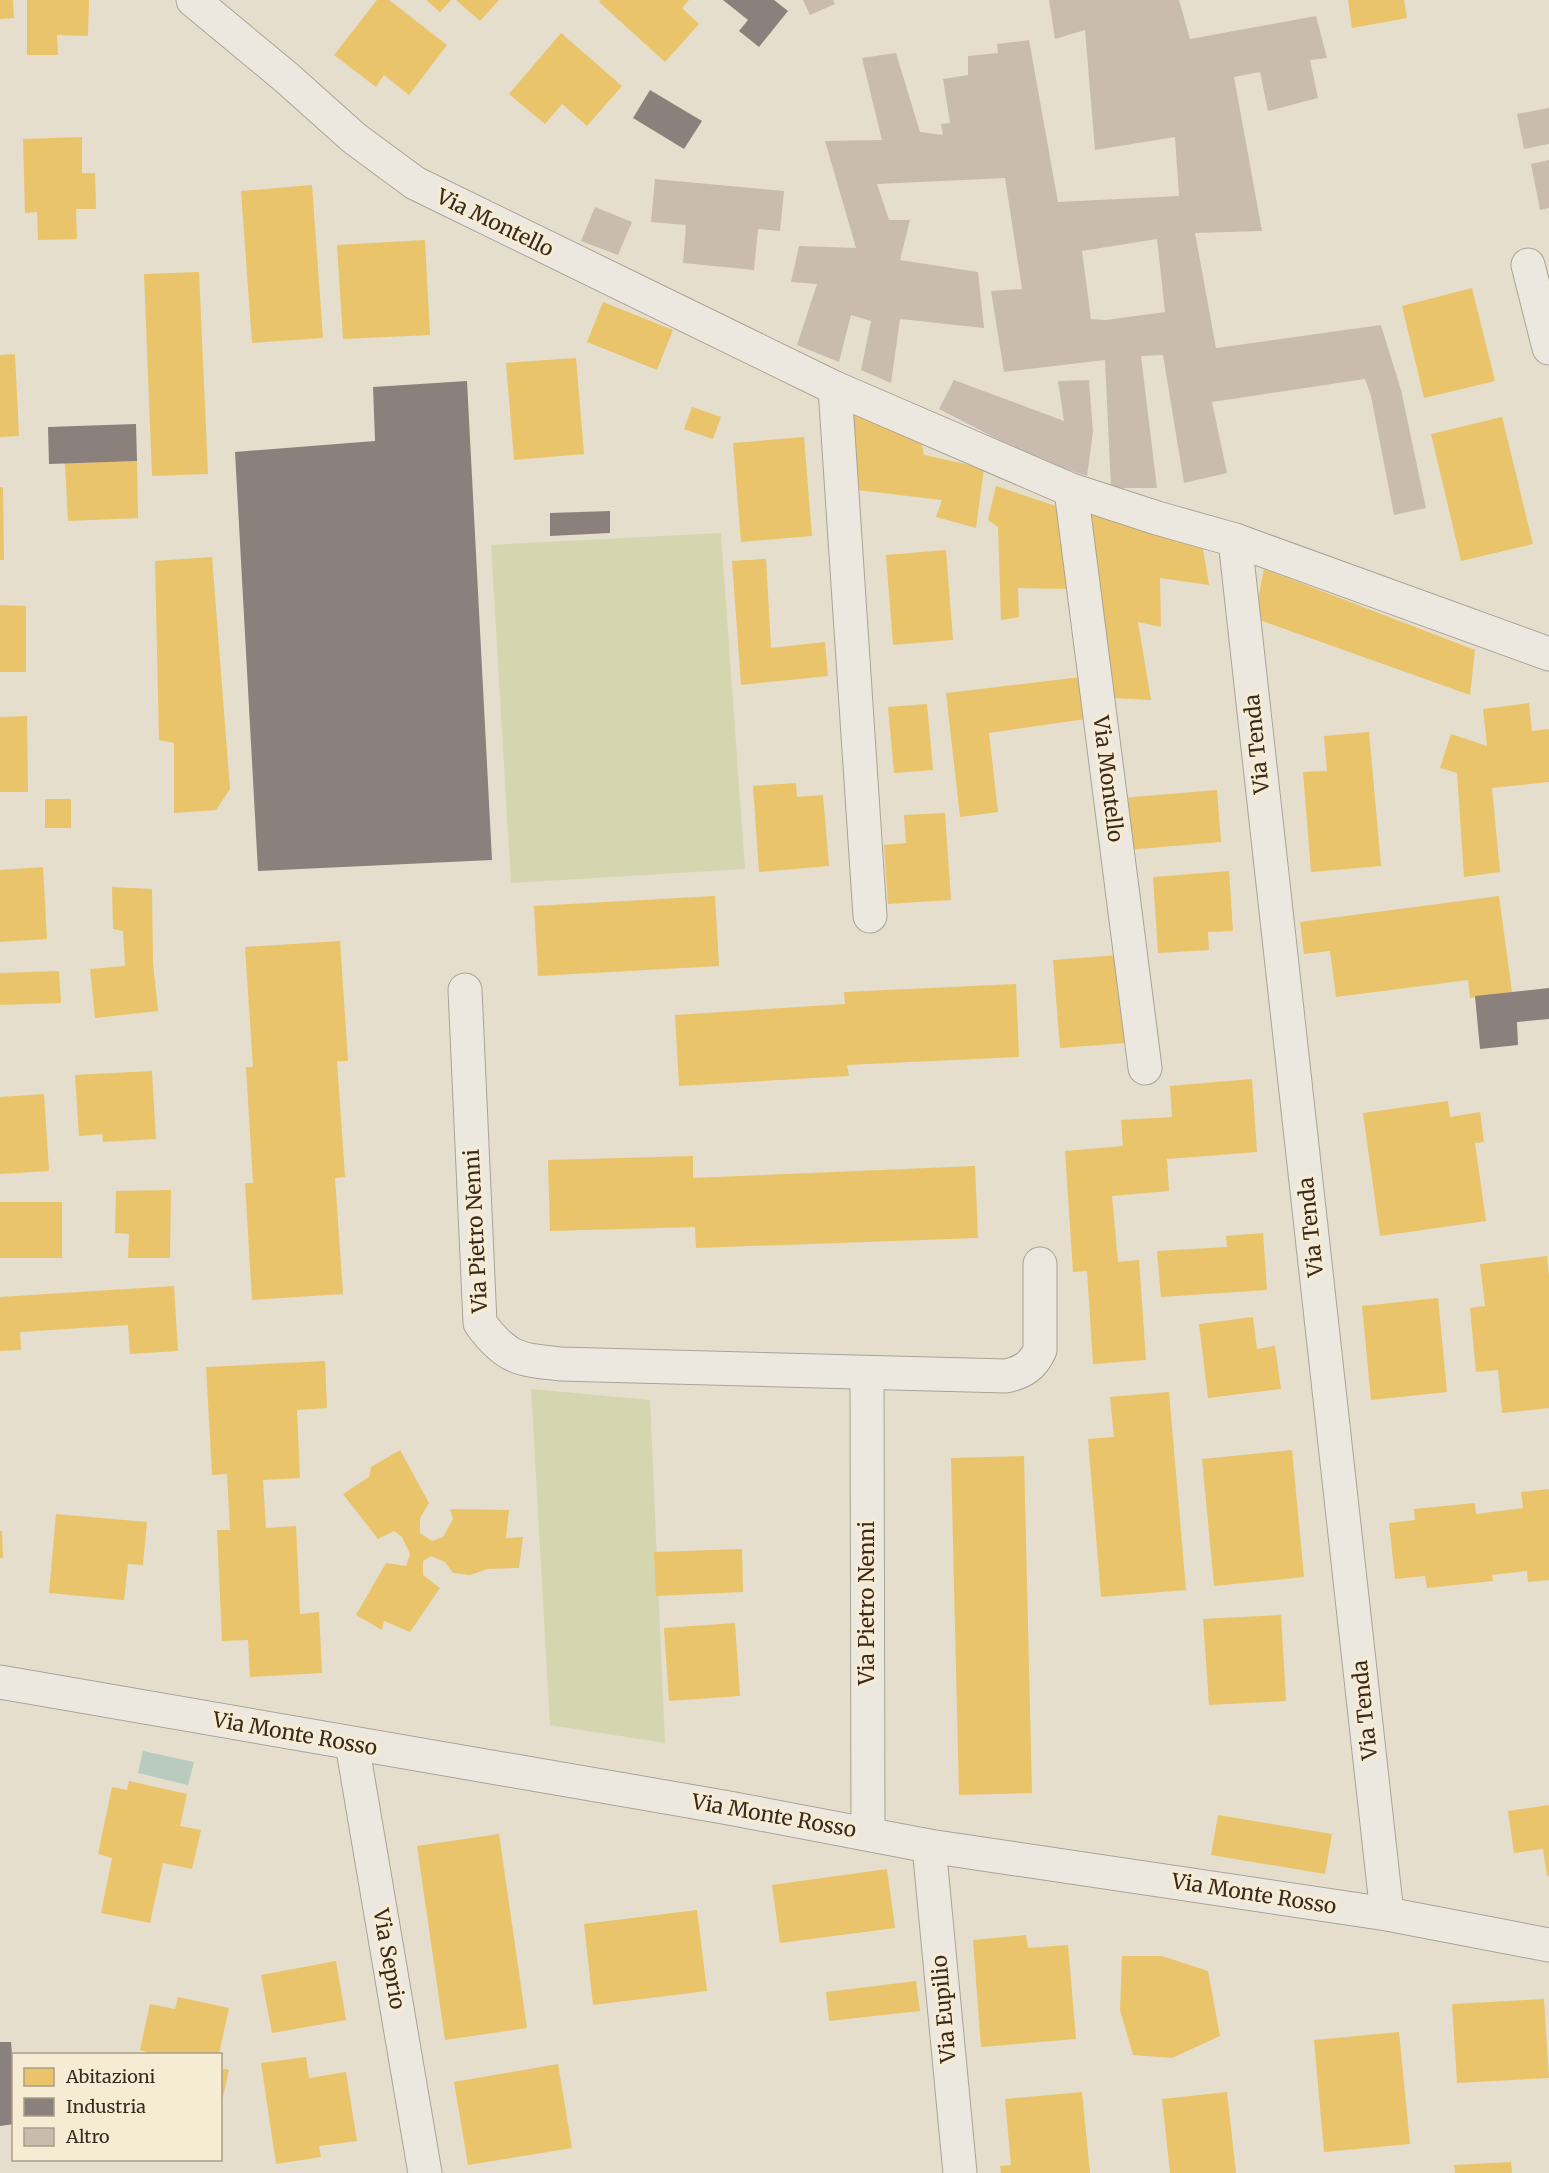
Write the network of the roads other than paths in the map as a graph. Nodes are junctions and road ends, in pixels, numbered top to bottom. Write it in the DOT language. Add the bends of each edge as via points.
graph roads {
  1 [pos="193,0"];
  2 [pos="1528,265"];
  3 [pos="1549,348"];
  4 [pos="835,388"];
  5 [pos="1071,489"];
  6 [pos="1234,540"];
  7 [pos="1549,654"];
  8 [pos="870,915"];
  9 [pos="465,990"];
  10 [pos="1144,1068"];
  11 [pos="1040,1264"];
  12 [pos="867,1372"];
  13 [pos="0,1682"];
  14 [pos="352,1744"];
  15 [pos="868,1833"];
  16 [pos="929,1846"];
  17 [pos="1387,1914"];
  18 [pos="1549,1945"];
  19 [pos="425,2173"];
  20 [pos="960,2173"];
  1 -- 4 [label="street, Via Montello" via="354,138 415,183"];
  2 -- 3 [label="street"];
  4 -- 5 [label="street, Via Montello"];
  4 -- 8 [label="street"];
  5 -- 6 [label="street, Via Montello"];
  5 -- 10 [label="street, Via Montello"];
  6 -- 7 [label="street, Via Montello"];
  6 -- 17 [label="street, Via Tenda"];
  9 -- 12 [label="street, Via Pietro Nenni" via="480,1323 496,1343 524,1361 561,1364"];
  11 -- 12 [label="street, Via Pietro Nenni" via="1040,1350 1028,1368 1006,1376"];
  12 -- 15 [label="street, Via Pietro Nenni"];
  13 -- 14 [label="street, Via Monte Rosso"];
  14 -- 15 [label="street, Via Monte Rosso"];
  14 -- 19 [label="street, Via Seprio"];
  15 -- 16 [label="street, Via Monte Rosso"];
  16 -- 17 [label="street, Via Monte Rosso"];
  16 -- 20 [label="street, Via Eupilio"];
  17 -- 18 [label="street, Via Monte Rosso"];
}
